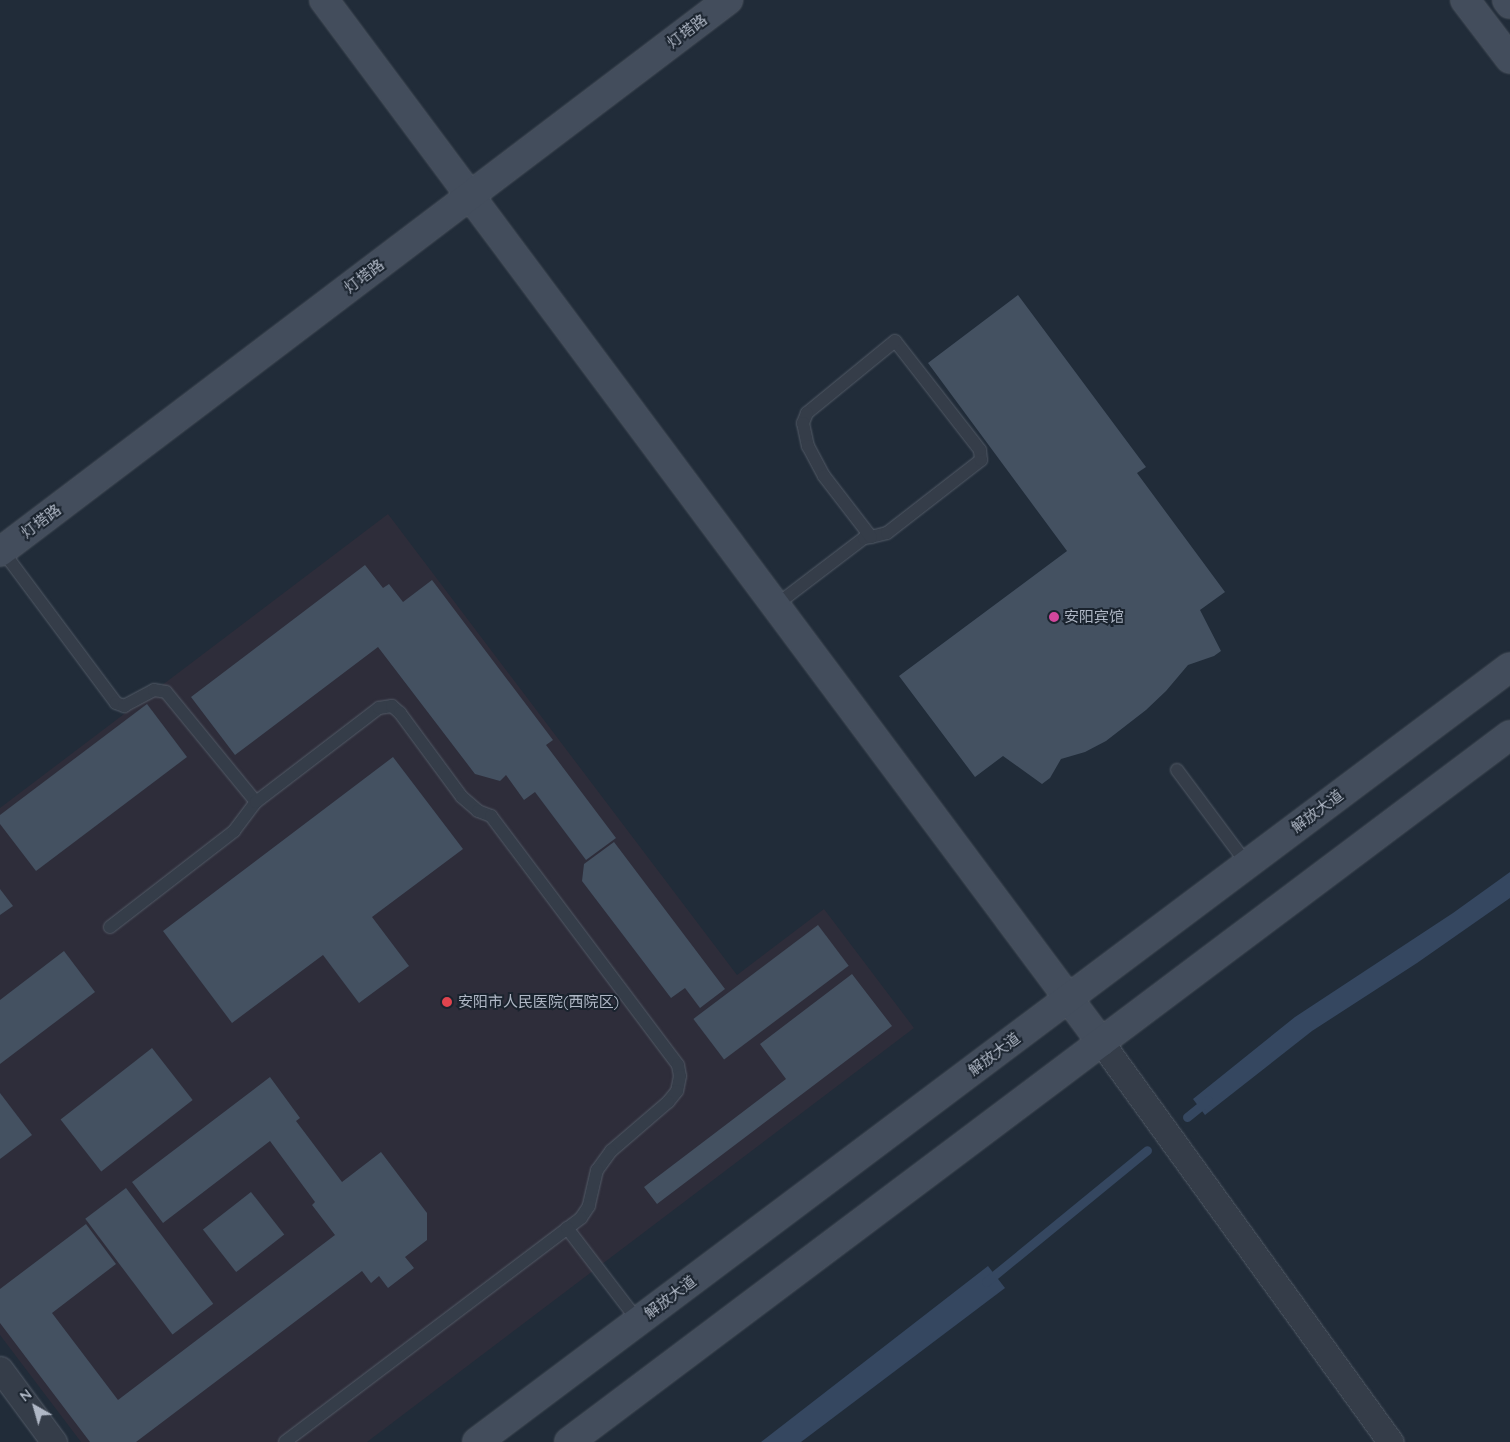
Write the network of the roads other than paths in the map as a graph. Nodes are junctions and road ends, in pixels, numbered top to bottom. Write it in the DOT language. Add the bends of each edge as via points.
graph roads {
  1 [pos="324,0"];
  2 [pos="728,0"];
  3 [pos="1465,0"];
  4 [pos="1507,0"];
  5 [pos="1510,4"];
  6 [pos="1510,59"];
  7 [pos="470,195"];
  8 [pos="871,537"];
  9 [pos="1,551"];
  10 [pos="776,605"];
  11 [pos="1510,667"];
  12 [pos="1510,735"];
  13 [pos="1177,770"];
  14 [pos="256,802"];
  15 [pos="1247,864"];
  16 [pos="110,927"];
  17 [pos="1068,998"];
  18 [pos="1101,1042"];
  19 [pos="567,1228"];
  20 [pos="638,1321"];
  21 [pos="0,1369"];
  22 [pos="54,1442"];
  23 [pos="285,1442"];
  24 [pos="477,1442"];
  25 [pos="569,1442"];
  26 [pos="1391,1442"];
  1 -- 7 [label="main road"];
  2 -- 7 [label="main road, 灯塔路"];
  3 -- 6 [label="main road"];
  4 -- 5 [label="main road"];
  7 -- 9 [label="main road, 灯塔路"];
  7 -- 10 [label="main road"];
  8 -- 8 [label="lane" via="887,533 981,460 980,450 896,341 807,413 803,423 808,446 824,476"];
  8 -- 10 [label="lane" via="864,538"];
  9 -- 14 [label="lane" via="116,703 124,706 154,690 166,692"];
  10 -- 17 [label="main road"];
  11 -- 15 [label="main road, 解放大道"];
  12 -- 18 [label="main road"];
  13 -- 15 [label="lane"];
  14 -- 16 [label="lane" via="234,831"];
  14 -- 19 [label="lane" via="378,708 392,706 462,797 478,811 491,816 678,1065 677,1091 610,1151 597,1170 589,1206 581,1218"];
  15 -- 17 [label="main road, 解放大道"];
  17 -- 18 [label="main road"];
  17 -- 20 [label="main road, 解放大道"];
  18 -- 25 [label="main road"];
  18 -- 26 [label="street"];
  19 -- 20 [label="lane"];
  19 -- 23 [label="lane"];
  20 -- 24 [label="main road, 解放大道"];
  21 -- 22 [label="street"];
}
